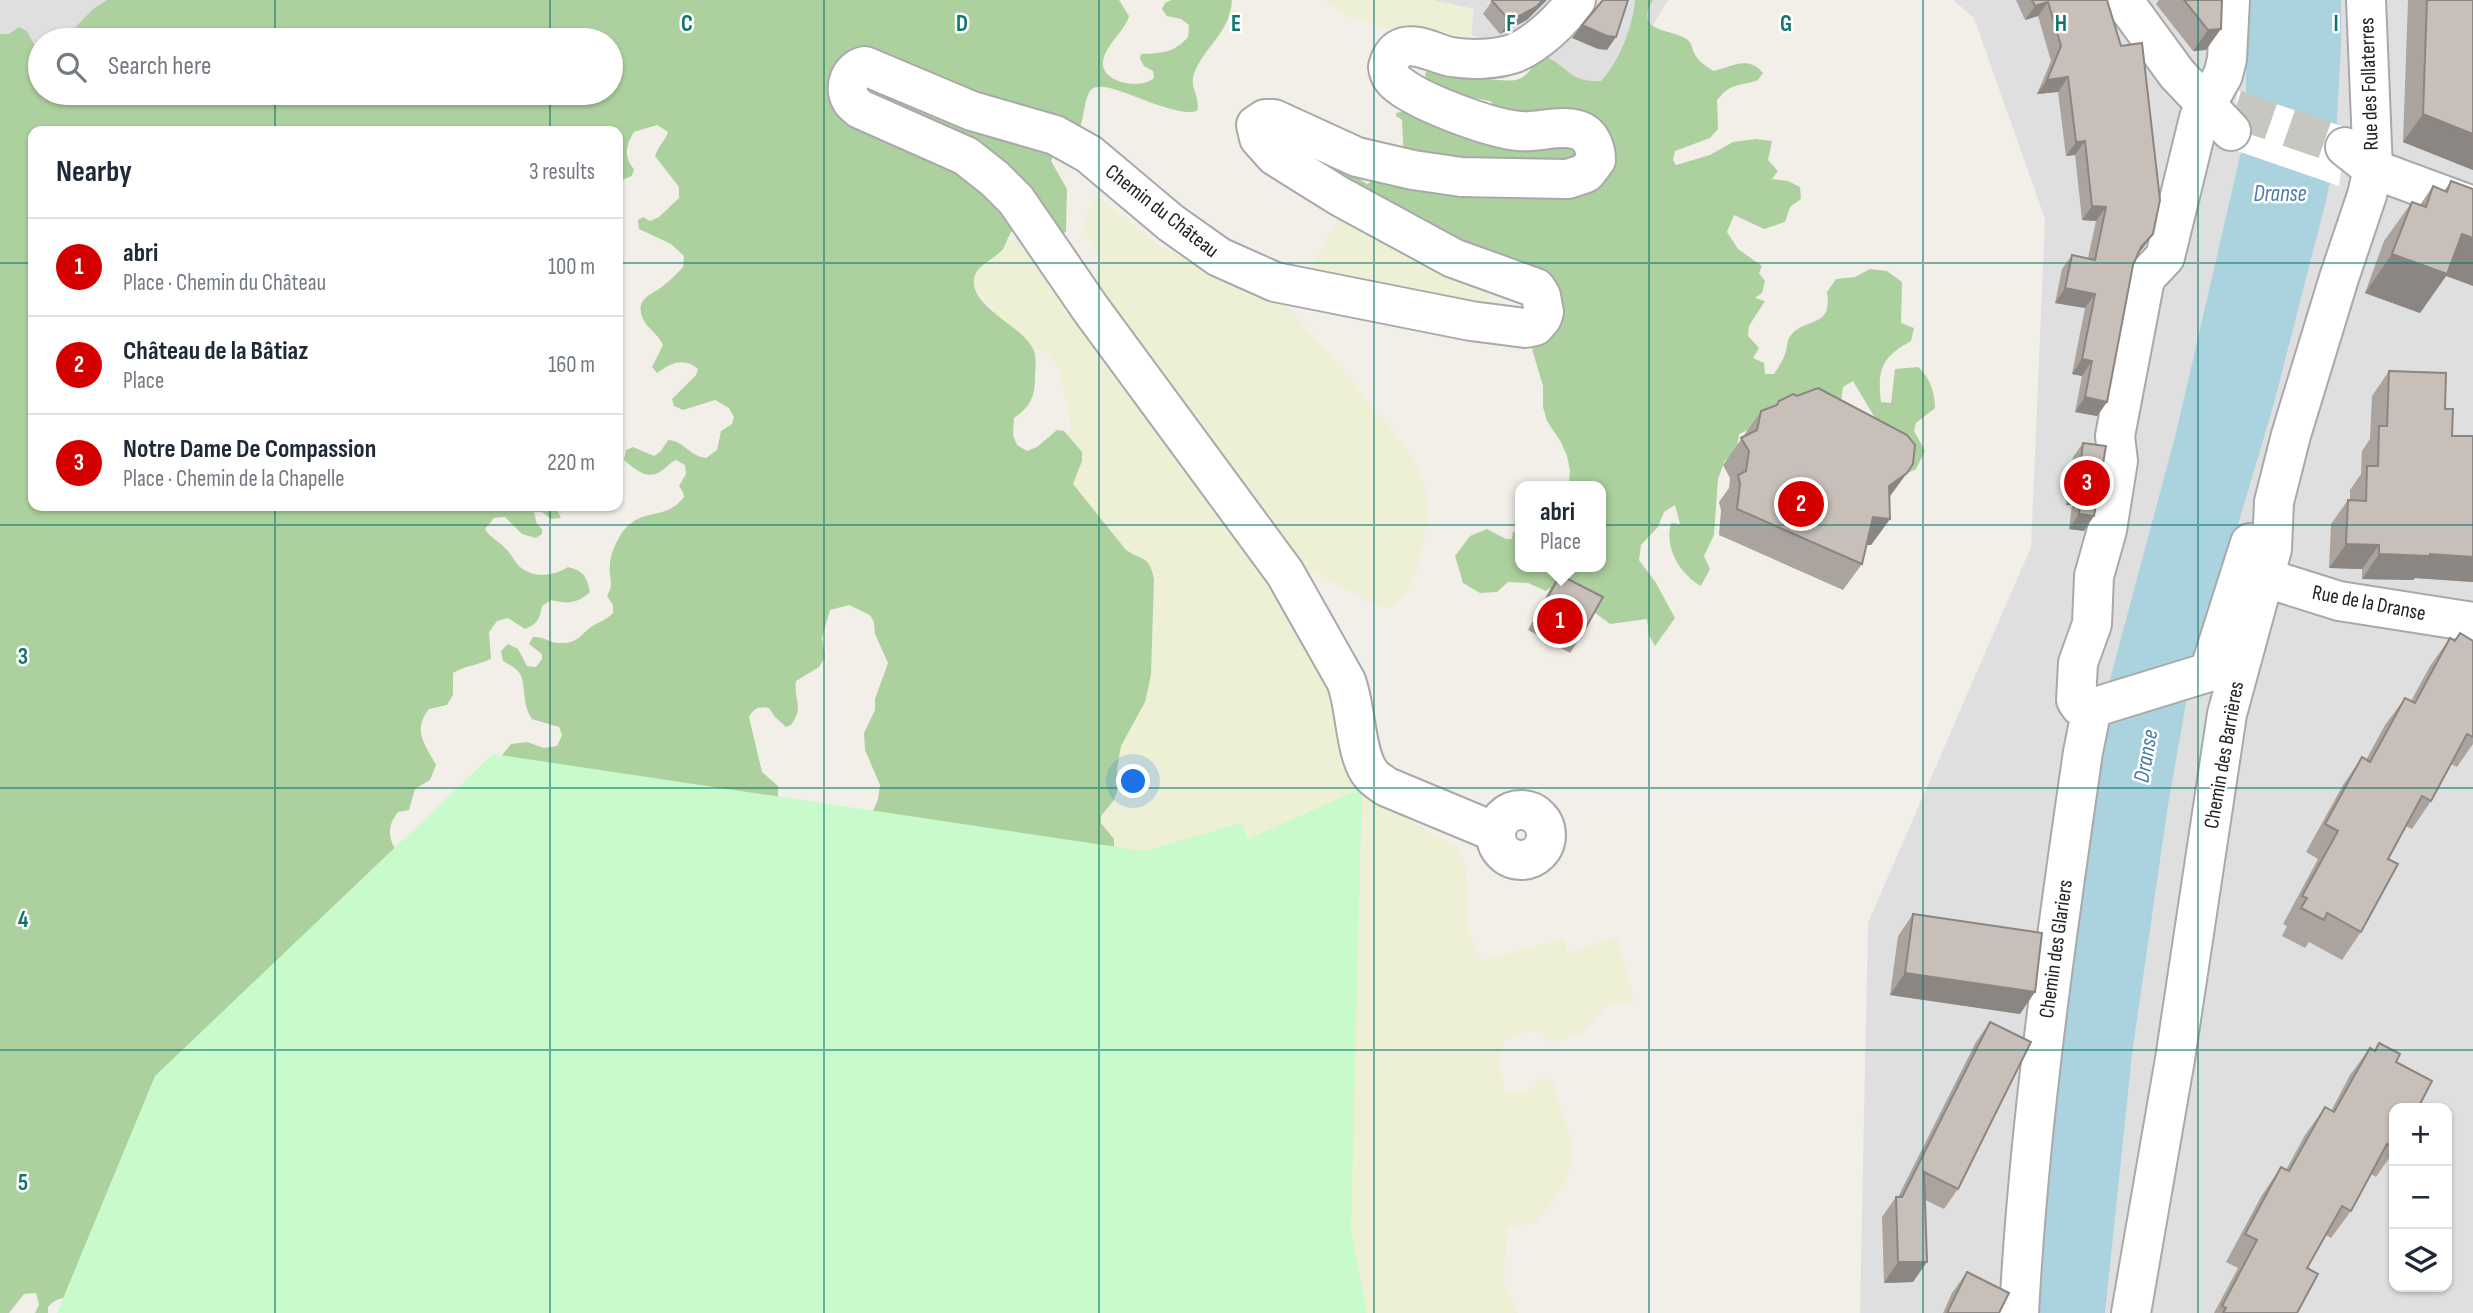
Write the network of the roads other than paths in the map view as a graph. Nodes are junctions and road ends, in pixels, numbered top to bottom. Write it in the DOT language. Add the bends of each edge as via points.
graph roads {
  1 [pos="1576,0"];
  2 [pos="2123,0"];
  3 [pos="2230,0"];
  4 [pos="2366,0"];
  5 [pos="2224,115"];
  6 [pos="2353,162"];
  7 [pos="2473,206"];
  8 [pos="2272,519"];
  9 [pos="2266,578"];
  10 [pos="2473,622"];
  11 [pos="2092,708"];
  12 [pos="1495,832"];
  13 [pos="2019,1313"];
  14 [pos="2131,1313"];
  1 -- 12 [label="street, Chemin du Château" via="1536,40 1514,53 1452,57 1405,47 1394,54 1388,67 1392,79 1408,91 1481,122 1519,131 1580,130 1592,143 1596,160 1586,173 1548,180 1413,170 1357,157 1274,119 1256,125 1259,138 1275,156 1339,197 1453,258 1536,288 1544,312 1535,326 1525,328 1275,282 1219,257 1089,154 1055,135 972,111 865,66 851,73 848,87 850,99 860,109 966,156 1016,200 1285,573 1346,681 1364,764 1371,776"];
  2 -- 5 [label="street" via="2169,64"];
  3 -- 5 [label="street"];
  4 -- 6 [label="street, Rue des Follaterres"];
  5 -- 11 [label="street" via="2199,118 2165,257 2144,284 2115,436 2118,461 2093,586 2092,624 2078,663 2077,700 2080,706"];
  6 -- 7 [label="street"];
  6 -- 8 [label="street, Chemin des Barrières" via="2367,195 2291,435"];
  8 -- 9 [label="street, Chemin des Barrières" via="2273,549"];
  8 -- 11 [label="street" via="2255,527 2209,672"];
  9 -- 10 [label="street, Rue de la Dranse" via="2339,601"];
  9 -- 14 [label="street, Chemin des Barrières" via="2227,714"];
  11 -- 13 [label="street, Chemin des Glariers" via="2044,1037"];
}
